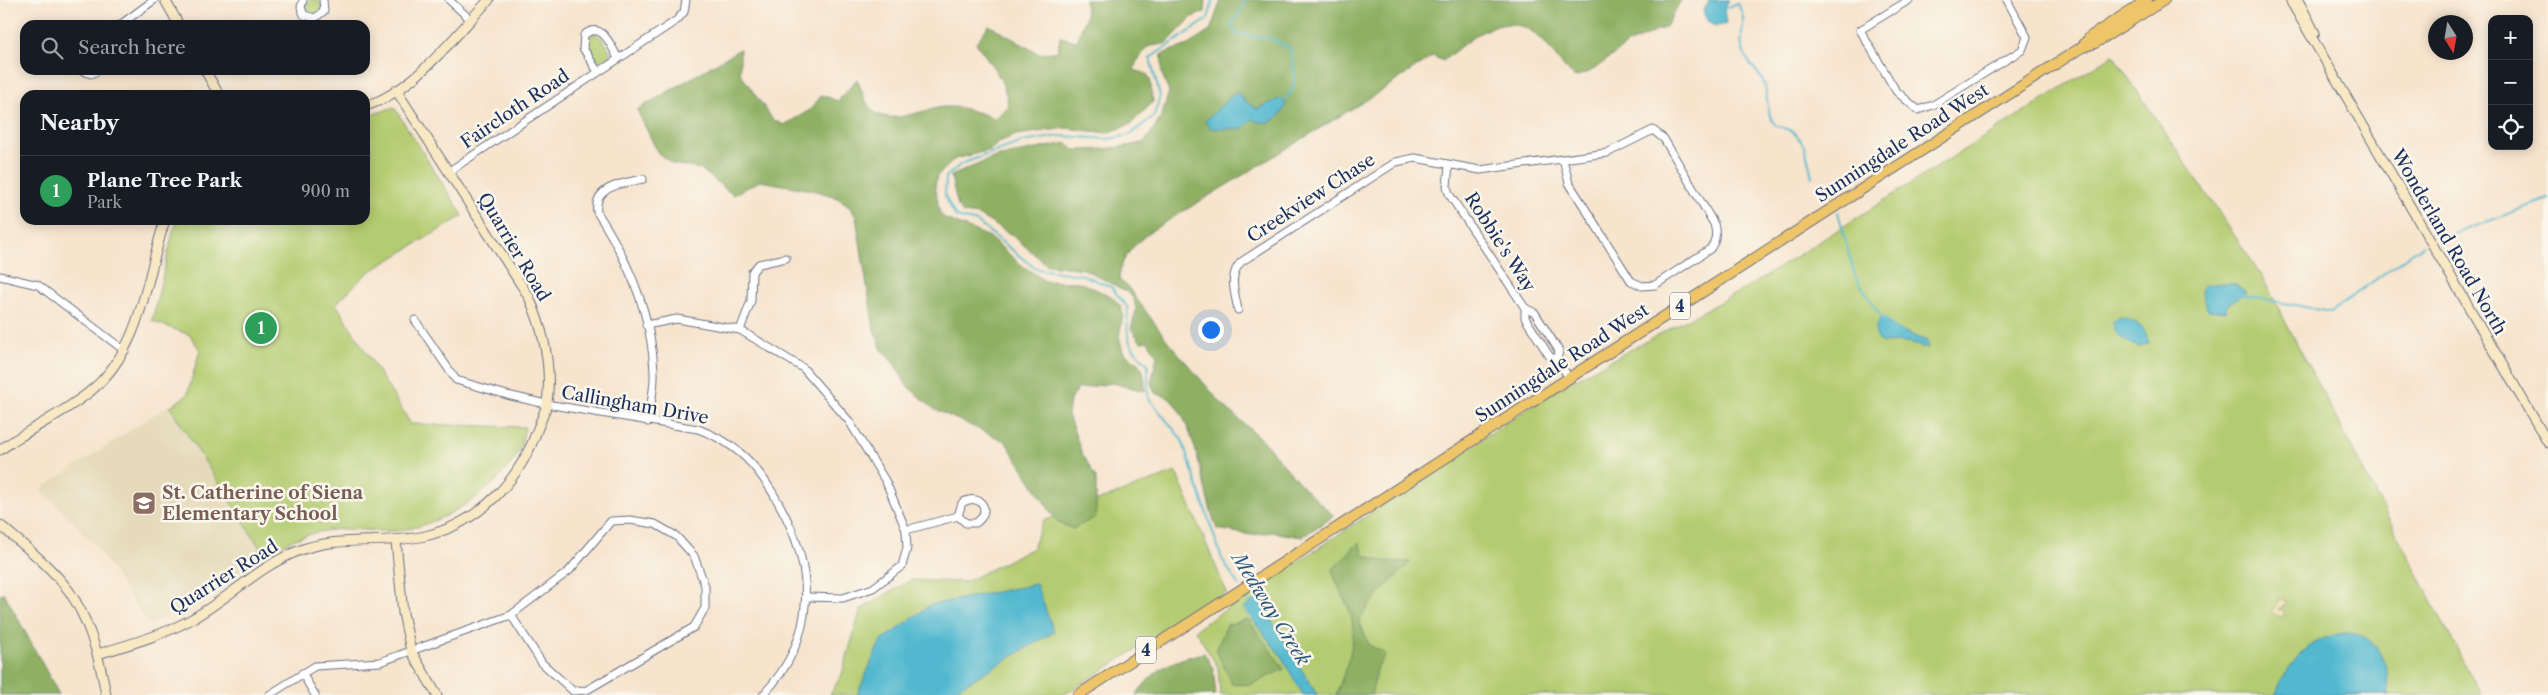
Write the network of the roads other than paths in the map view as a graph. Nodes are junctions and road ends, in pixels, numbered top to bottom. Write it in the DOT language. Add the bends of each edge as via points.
graph roads {
  1 [pos="154,0"];
  2 [pos="165,0"];
  3 [pos="303,0"];
  4 [pos="323,0"];
  5 [pos="449,0"];
  6 [pos="489,0"];
  7 [pos="686,0"];
  8 [pos="1909,0"];
  9 [pos="2007,0"];
  10 [pos="2147,0"];
  11 [pos="2164,0"];
  12 [pos="2290,0"];
  13 [pos="2298,0"];
  14 [pos="2133,4"];
  15 [pos="470,19"];
  16 [pos="127,20"];
  17 [pos="176,20"];
  18 [pos="2082,46"];
  19 [pos="2324,55"];
  20 [pos="618,58"];
  21 [pos="598,72"];
  22 [pos="208,75"];
  23 [pos="217,90"];
  24 [pos="396,90"];
  25 [pos="370,103"];
  26 [pos="1563,159"];
  27 [pos="1449,164"];
  28 [pos="448,172"];
  29 [pos="643,179"];
  30 [pos="164,225"];
  31 [pos="786,258"];
  32 [pos="0,276"];
  33 [pos="1525,308"];
  34 [pos="1238,310"];
  35 [pos="415,320"];
  36 [pos="646,325"];
  37 [pos="740,330"];
  38 [pos="124,351"];
  39 [pos="1557,359"];
  40 [pos="1569,378"];
  41 [pos="546,404"];
  42 [pos="648,422"];
  43 [pos="2548,444"];
  44 [pos="0,450"];
  45 [pos="958,516"];
  46 [pos="0,525"];
  47 [pos="906,530"];
  48 [pos="396,541"];
  49 [pos="807,597"];
  50 [pos="511,615"];
  51 [pos="411,651"];
  52 [pos="98,654"];
  53 [pos="302,673"];
  54 [pos="106,695"];
  55 [pos="269,695"];
  56 [pos="315,695"];
  57 [pos="437,695"];
  58 [pos="763,695"];
  59 [pos="1078,695"];
  1 -- 16 [label="street"];
  2 -- 17 [label="street"];
  3 -- 4 [label="street" via="302,11 311,18 322,14"];
  5 -- 15 [label="street"];
  6 -- 15 [label="street"];
  7 -- 20 [label="street, Faircloth Road" via="684,12 677,20"];
  8 -- 9 [label="street" via="1860,30 1896,91 1918,110 1933,105 2022,50 2027,37"];
  10 -- 14 [label="main road, 4"];
  11 -- 18 [label="main road, Sunningdale Road West / 4" via="2096,43"];
  12 -- 19 [label="street, Wonderland Road North"];
  13 -- 19 [label="street, Wonderland Road North"];
  14 -- 18 [label="main road, Sunningdale Road West / 4"];
  15 -- 24 [label="street" via="418,75"];
  18 -- 40 [label="main road, Sunningdale Road West / 4"];
  19 -- 43 [label="street, Wonderland Road North"];
  20 -- 21 [label="street, Faircloth Road"];
  20 -- 21 [label="street" via="603,33 590,30 584,35 583,48"];
  21 -- 28 [label="street, Faircloth Road"];
  22 -- 23 [label="street"];
  24 -- 25 [label="street"];
  24 -- 28 [label="street, Quarrier Road"];
  26 -- 26 [label="street, Creekview Chase" via="1607,153 1653,130 1664,139 1714,224 1714,244 1655,285 1631,281 1569,183"];
  26 -- 27 [label="street, Creekview Chase" via="1480,170"];
  27 -- 33 [label="street, Robbie's Way" via="1449,194"];
  27 -- 34 [label="street, Creekview Chase" via="1414,158 1396,162 1241,262 1232,278"];
  28 -- 41 [label="street, Quarrier Road" via="528,297 541,323 546,350"];
  29 -- 36 [label="street" via="603,191 595,204 635,281"];
  30 -- 38 [label="street" via="137,322"];
  31 -- 37 [label="street" via="760,264 752,272 751,300"];
  32 -- 38 [label="street" via="38,285"];
  33 -- 39 [label="street, Robbie's Way" via="1525,318 1530,326 1550,357"];
  33 -- 39 [label="street, Robbie's Way" via="1535,313 1559,351"];
  35 -- 41 [label="street, Callingham Drive" via="456,380"];
  36 -- 37 [label="street" via="677,320"];
  36 -- 42 [label="street" via="654,373"];
  37 -- 47 [label="street" via="803,368 849,421 886,482"];
  38 -- 44 [label="street" via="111,372 92,390"];
  39 -- 40 [label="street, Robbie's Way"];
  40 -- 59 [label="main road, Sunningdale Road West / 4"];
  41 -- 42 [label="street, Callingham Drive"];
  41 -- 48 [label="street, Quarrier Road" via="526,459 493,499 473,515 439,532"];
  42 -- 49 [label="street, Callingham Drive" via="698,429 720,437 746,457 772,492 797,538"];
  45 -- 47 [label="street"];
  46 -- 52 [label="street" via="69,591"];
  47 -- 49 [label="street" via="907,548 902,566 873,588 843,598"];
  48 -- 51 [label="street" via="403,613"];
  48 -- 52 [label="street, Quarrier Road" via="320,544 300,550 282,558 190,620 150,638"];
  49 -- 58 [label="street, Callingham Drive" via="802,627 793,652"];
  50 -- 50 [label="street" via="569,571 611,521 655,524 676,536 694,556 705,586 706,608 694,627 587,690 573,691 542,663"];
  50 -- 51 [label="street"];
  51 -- 53 [label="street" via="380,662 315,666"];
  51 -- 57 [label="street"];
  52 -- 54 [label="street"];
  53 -- 55 [label="street"];
  53 -- 56 [label="street"];
}
